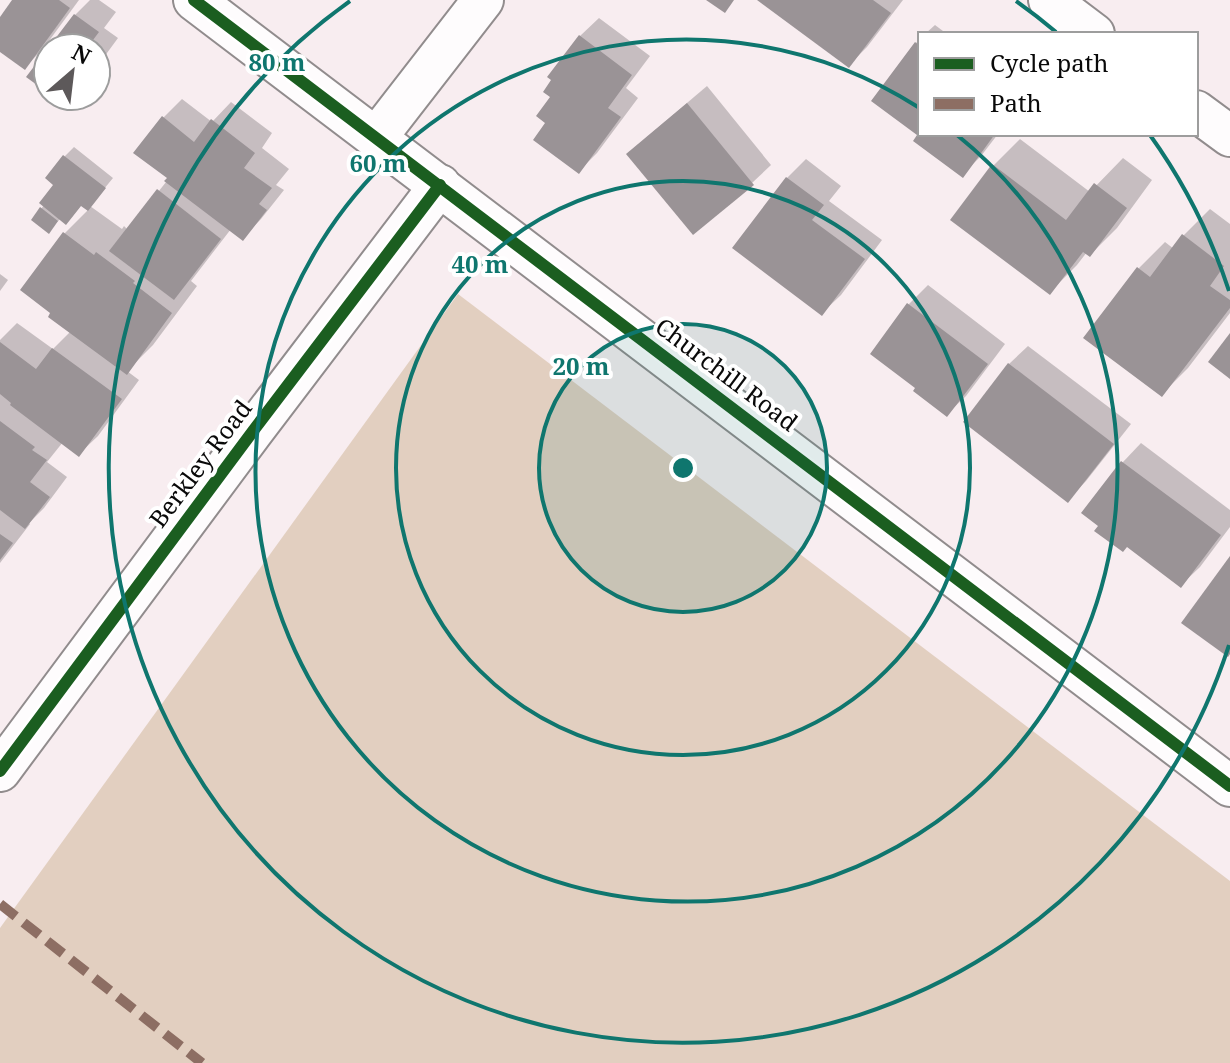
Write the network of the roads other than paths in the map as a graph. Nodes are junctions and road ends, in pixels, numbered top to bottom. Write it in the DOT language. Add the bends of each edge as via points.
graph roads {
  1 [pos="194,0"];
  2 [pos="483,0"];
  3 [pos="1049,0"];
  4 [pos="1091,32"];
  5 [pos="1198,112"];
  6 [pos="1230,136"];
  7 [pos="376,138"];
  8 [pos="440,185"];
  9 [pos="0,771"];
  10 [pos="1230,786"];
  1 -- 7 [label="street, Churchill Road"];
  2 -- 7 [label="street"];
  3 -- 4 [label="street"];
  5 -- 6 [label="street"];
  7 -- 8 [label="street, Churchill Road"];
  8 -- 9 [label="street, Berkley Road"];
  8 -- 10 [label="street, Churchill Road"];
}
